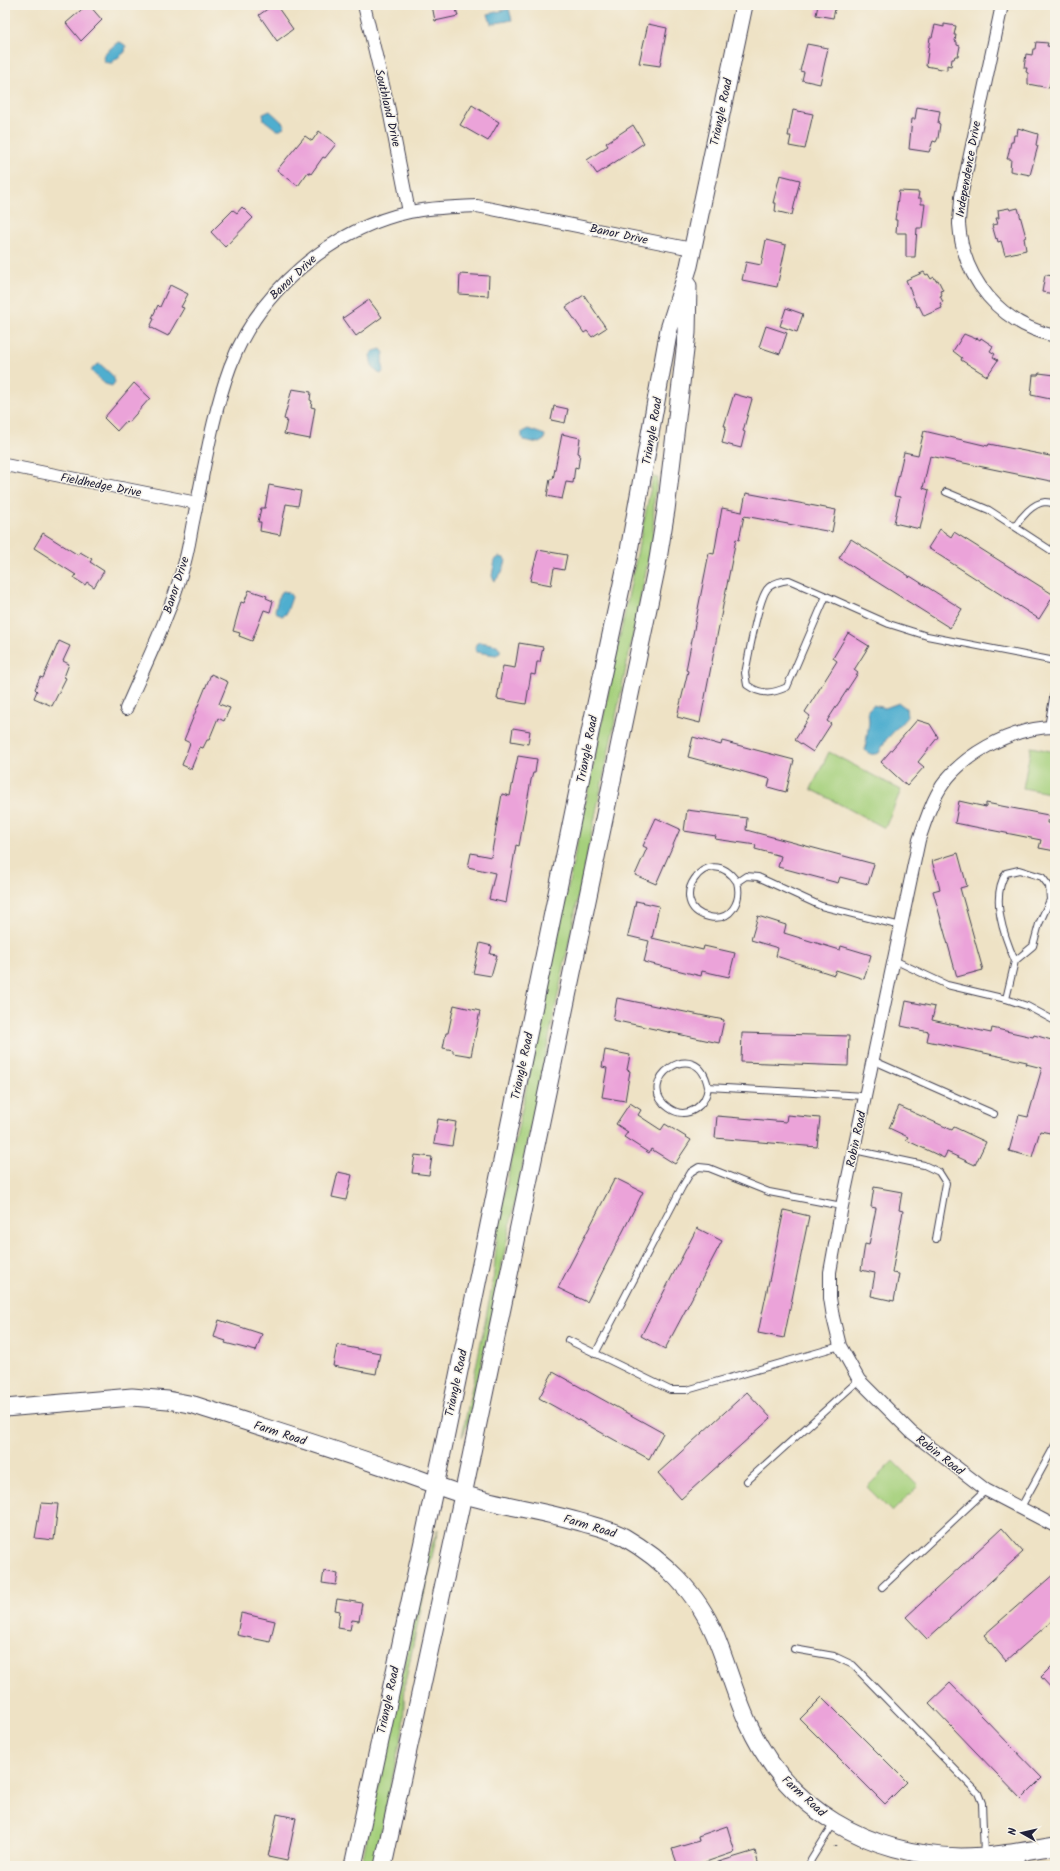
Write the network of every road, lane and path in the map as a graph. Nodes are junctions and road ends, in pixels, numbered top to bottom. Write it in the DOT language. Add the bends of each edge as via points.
graph roads {
  1 [pos="364,5"];
  2 [pos="744,5"];
  3 [pos="1002,5"];
  4 [pos="409,212"];
  5 [pos="692,249"];
  6 [pos="689,266"];
  7 [pos="1055,336"];
  8 [pos="5,465"];
  9 [pos="946,492"];
  10 [pos="197,503"];
  11 [pos="1055,504"];
  12 [pos="1015,527"];
  13 [pos="1055,553"];
  14 [pos="826,596"];
  15 [pos="1055,661"];
  16 [pos="1055,688"];
  17 [pos="126,709"];
  18 [pos="1052,727"];
  19 [pos="736,882"];
  20 [pos="901,926"];
  21 [pos="894,960"];
  22 [pos="1015,961"];
  23 [pos="1006,999"];
  24 [pos="1055,1021"];
  25 [pos="872,1060"];
  26 [pos="708,1087"];
  27 [pos="865,1096"];
  28 [pos="994,1114"];
  29 [pos="854,1150"];
  30 [pos="842,1206"];
  31 [pos="936,1239"];
  32 [pos="568,1340"];
  33 [pos="840,1346"];
  34 [pos="595,1354"];
  35 [pos="859,1380"];
  36 [pos="5,1408"];
  37 [pos="1055,1446"];
  38 [pos="746,1481"];
  39 [pos="435,1485"];
  40 [pos="986,1490"];
  41 [pos="463,1494"];
  42 [pos="1020,1509"];
  43 [pos="1055,1526"];
  44 [pos="882,1587"];
  45 [pos="794,1649"];
  46 [pos="834,1823"];
  47 [pos="1055,1846"];
  48 [pos="984,1856"];
  49 [pos="1017,1859"];
  50 [pos="353,1866"];
  51 [pos="383,1866"];
  52 [pos="809,1866"];
  1 -- 4 [label="street, Southland Drive" via="389,110"];
  2 -- 5 [label="street, Triangle Road"];
  3 -- 7 [label="street, Independence Drive" via="961,197 961,239 964,256 972,274 995,305 1014,320"];
  4 -- 5 [label="street, Banor Drive" via="477,206"];
  4 -- 10 [label="street, Banor Drive" via="370,224 325,248 267,301 230,366"];
  5 -- 6 [label="street, Triangle Road"];
  6 -- 39 [label="street, Triangle Road" via="670,329 628,556"];
  6 -- 41 [label="street, Triangle Road" via="687,333 666,510 656,565"];
  8 -- 10 [label="street, Fieldhedge Drive"];
  9 -- 12 [label="lane" via="989,510"];
  10 -- 17 [label="street, Banor Drive" via="181,574"];
  11 -- 12 [label="lane" via="1045,502 1036,505"];
  12 -- 13 [label="lane"];
  14 -- 14 [label="lane" via="789,580 768,587 762,599 746,673 747,685 765,693 776,692 786,687"];
  14 -- 15 [label="lane" via="889,624 927,636"];
  16 -- 18 [label="lane"];
  18 -- 20 [label="street, Robin Road" via="1008,737 988,746 952,774 937,793 918,840"];
  19 -- 19 [label="lane" via="739,890 738,899 729,913 712,918 704,916 692,904 689,889 696,875 703,870 718,868 732,875"];
  19 -- 20 [label="lane" via="746,876 758,877 821,906"];
  20 -- 21 [label="street, Robin Road"];
  21 -- 23 [label="lane" via="947,985"];
  21 -- 25 [label="street, Robin Road"];
  22 -- 22 [label="lane" via="1033,946 1050,900 1049,886 1042,877 1019,870 1006,873 998,895 1006,939"];
  22 -- 23 [label="lane"];
  23 -- 24 [label="lane" via="1027,1006"];
  25 -- 27 [label="street, Robin Road"];
  25 -- 28 [label="lane"];
  26 -- 26 [label="lane" via="704,1102 698,1108 683,1112 671,1109 662,1102 658,1086 663,1072 683,1062 698,1067 707,1079"];
  26 -- 27 [label="lane"];
  27 -- 29 [label="street, Robin Road"];
  29 -- 30 [label="street, Robin Road"];
  29 -- 31 [label="lane" via="924,1165 938,1172 946,1183"];
  30 -- 33 [label="street, Robin Road" via="830,1272 830,1298"];
  30 -- 34 [label="lane" via="769,1192 709,1168 699,1167 691,1172 682,1187"];
  32 -- 34 [label="lane"];
  33 -- 34 [label="lane" via="687,1390 670,1390"];
  33 -- 35 [label="street, Robin Road"];
  35 -- 38 [label="lane"];
  35 -- 40 [label="street, Robin Road" via="911,1432"];
  36 -- 39 [label="street, Farm Road" via="132,1397 187,1404"];
  37 -- 42 [label="lane"];
  39 -- 41 [label="street, Farm Road"];
  39 -- 50 [label="street, Triangle Road"];
  40 -- 42 [label="street, Robin Road"];
  40 -- 44 [label="lane"];
  41 -- 46 [label="street, Farm Road" via="569,1518 605,1529 622,1536 654,1556 669,1569 697,1602 714,1632 747,1722 758,1744 790,1787 810,1806"];
  41 -- 51 [label="street, Triangle Road"];
  42 -- 43 [label="street, Robin Road"];
  45 -- 48 [label="lane" via="834,1656 853,1665 978,1793 982,1803"];
  46 -- 48 [label="street, Farm Road" via="856,1835 900,1850 929,1855"];
  46 -- 52 [label="lane"];
  47 -- 49 [label="street, Farm Road"];
  48 -- 49 [label="street, Farm Road"];
}
